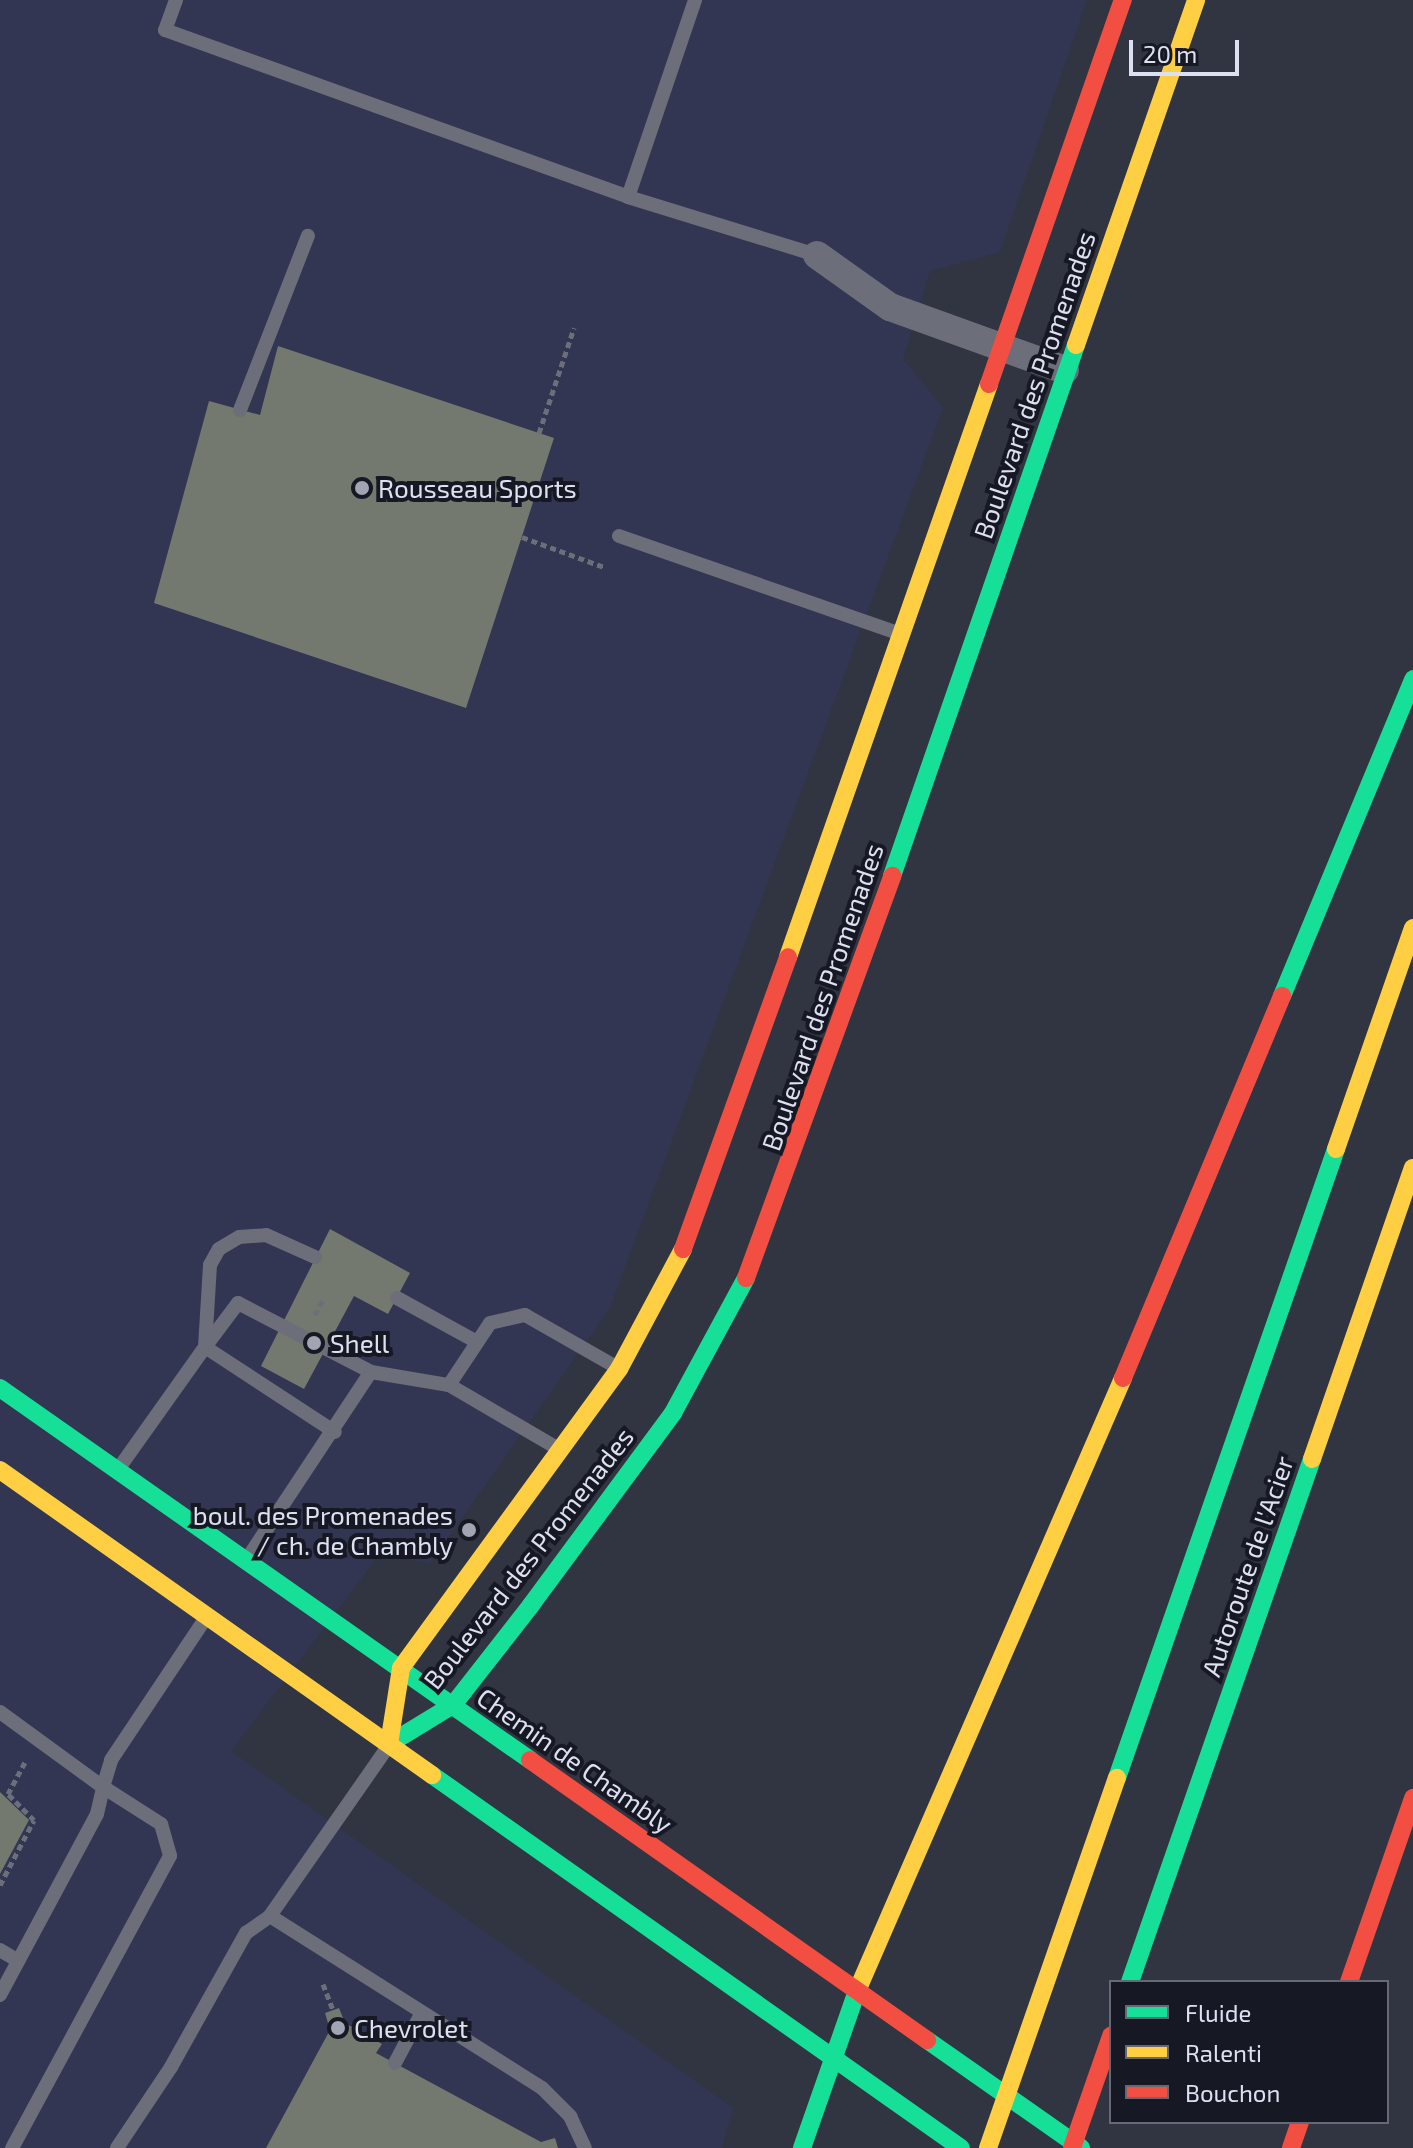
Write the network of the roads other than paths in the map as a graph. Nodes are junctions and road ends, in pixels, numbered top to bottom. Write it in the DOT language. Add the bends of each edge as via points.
graph roads {
  1 [pos="176,0"];
  2 [pos="695,0"];
  3 [pos="1123,0"];
  4 [pos="1196,0"];
  5 [pos="628,197"];
  6 [pos="308,236"];
  7 [pos="817,255"];
  8 [pos="1004,348"];
  9 [pos="1065,370"];
  10 [pos="240,410"];
  11 [pos="619,536"];
  12 [pos="902,634"];
  13 [pos="1413,679"];
  14 [pos="1413,928"];
  15 [pos="1413,1168"];
  16 [pos="315,1257"];
  17 [pos="397,1298"];
  18 [pos="477,1342"];
  19 [pos="205,1347"];
  20 [pos="619,1369"];
  21 [pos="371,1372"];
  22 [pos="449,1385"];
  23 [pos="0,1388"];
  24 [pos="335,1432"];
  25 [pos="561,1450"];
  26 [pos="0,1470"];
  27 [pos="117,1471"];
  28 [pos="246,1560"];
  29 [pos="207,1615"];
  30 [pos="401,1668"];
  31 [pos="453,1705"];
  32 [pos="1,1716"];
  33 [pos="389,1744"];
  34 [pos="103,1787"];
  35 [pos="1413,1798"];
  36 [pos="270,1916"];
  37 [pos="0,1950"];
  38 [pos="18,1961"];
  39 [pos="1131,1980"];
  40 [pos="1350,1980"];
  41 [pos="857,1991"];
  42 [pos="0,1995"];
  43 [pos="421,2014"];
  44 [pos="1109,2042"];
  45 [pos="832,2059"];
  46 [pos="395,2063"];
  47 [pos="1299,2124"];
  48 [pos="1291,2147"];
  49 [pos="12,2148"];
  50 [pos="117,2148"];
  51 [pos="585,2148"];
  52 [pos="802,2148"];
  53 [pos="961,2148"];
  54 [pos="988,2148"];
  55 [pos="1072,2148"];
  56 [pos="1081,2148"];
  1 -- 5 [label="lane" via="165,30"];
  2 -- 5 [label="lane"];
  3 -- 8 [label="main road, Boulevard des Promenades"];
  4 -- 9 [label="main road, Boulevard des Promenades"];
  5 -- 7 [label="lane"];
  6 -- 10 [label="lane"];
  7 -- 8 [label="street" via="890,307"];
  8 -- 9 [label="street"];
  8 -- 12 [label="main road, Boulevard des Promenades"];
  9 -- 31 [label="main road, Boulevard des Promenades" via="797,1148 747,1277 659,1434"];
  11 -- 12 [label="lane"];
  12 -- 20 [label="main road, Boulevard des Promenades" via="737,1115 690,1236"];
  13 -- 41 [label="main road" via="1101,1431"];
  14 -- 54 [label="main road"];
  15 -- 39 [label="main road, Autoroute de l'Acier"];
  16 -- 19 [label="lane" via="266,1235 239,1237 219,1249 210,1265"];
  17 -- 18 [label="lane"];
  18 -- 20 [label="lane" via="490,1323 525,1315"];
  18 -- 22 [label="lane"];
  19 -- 21 [label="lane" via="238,1303"];
  19 -- 24 [label="lane"];
  19 -- 27 [label="lane"];
  20 -- 25 [label="main road, Boulevard des Promenades"];
  21 -- 22 [label="lane"];
  21 -- 24 [label="lane"];
  22 -- 25 [label="lane"];
  23 -- 27 [label="main road, Chemin de Chambly"];
  24 -- 28 [label="lane"];
  25 -- 30 [label="main road, Boulevard des Promenades"];
  26 -- 29 [label="main road"];
  27 -- 28 [label="main road, Chemin de Chambly"];
  28 -- 30 [label="main road, Chemin de Chambly"];
  29 -- 33 [label="main road"];
  29 -- 34 [label="lane" via="111,1760"];
  30 -- 31 [label="main road, Chemin de Chambly"];
  30 -- 33 [label="main road, Boulevard des Promenades"];
  31 -- 33 [label="main road, Boulevard des Promenades"];
  31 -- 41 [label="main road, Chemin de Chambly"];
  32 -- 34 [label="lane"];
  33 -- 36 [label="lane"];
  33 -- 45 [label="main road"];
  34 -- 38 [label="lane" via="97,1814"];
  34 -- 49 [label="lane" via="161,1824 172,1849"];
  35 -- 40 [label="main road"];
  36 -- 43 [label="lane"];
  36 -- 50 [label="lane" via="246,1933 171,2067"];
  37 -- 38 [label="lane"];
  38 -- 42 [label="lane"];
  41 -- 45 [label="main road"];
  41 -- 56 [label="main road, Chemin de Chambly"];
  43 -- 46 [label="lane"];
  43 -- 51 [label="lane" via="542,2088 570,2116"];
  44 -- 55 [label="main road"];
  45 -- 52 [label="main road"];
  45 -- 53 [label="main road"];
  47 -- 48 [label="main road"];
}
